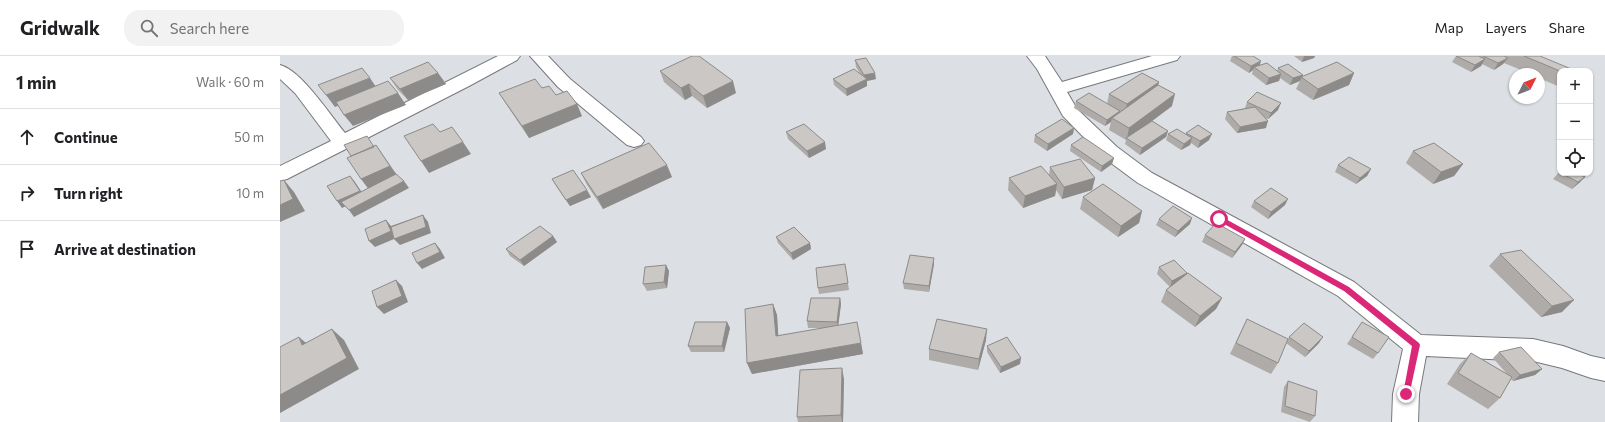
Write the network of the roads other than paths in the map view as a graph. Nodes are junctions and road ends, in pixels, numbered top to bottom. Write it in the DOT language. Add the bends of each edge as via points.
graph roads {
  1 [pos="511,56"];
  2 [pos="539,56"];
  3 [pos="1036,56"];
  4 [pos="1171,56"];
  5 [pos="280,70"];
  6 [pos="1057,89"];
  7 [pos="634,141"];
  8 [pos="342,142"];
  9 [pos="280,174"];
  10 [pos="1416,345"];
  11 [pos="1605,370"];
  12 [pos="1405,422"];
  1 -- 8 [label="street"];
  2 -- 7 [label="street" via="564,83"];
  3 -- 6 [label="street"];
  4 -- 6 [label="street"];
  5 -- 8 [label="street" via="301,89"];
  6 -- 10 [label="street" via="1070,112 1110,152 1146,178 1346,289"];
  8 -- 9 [label="street"];
  10 -- 11 [label="street" via="1533,350"];
  10 -- 12 [label="street" via="1406,394"];
}
